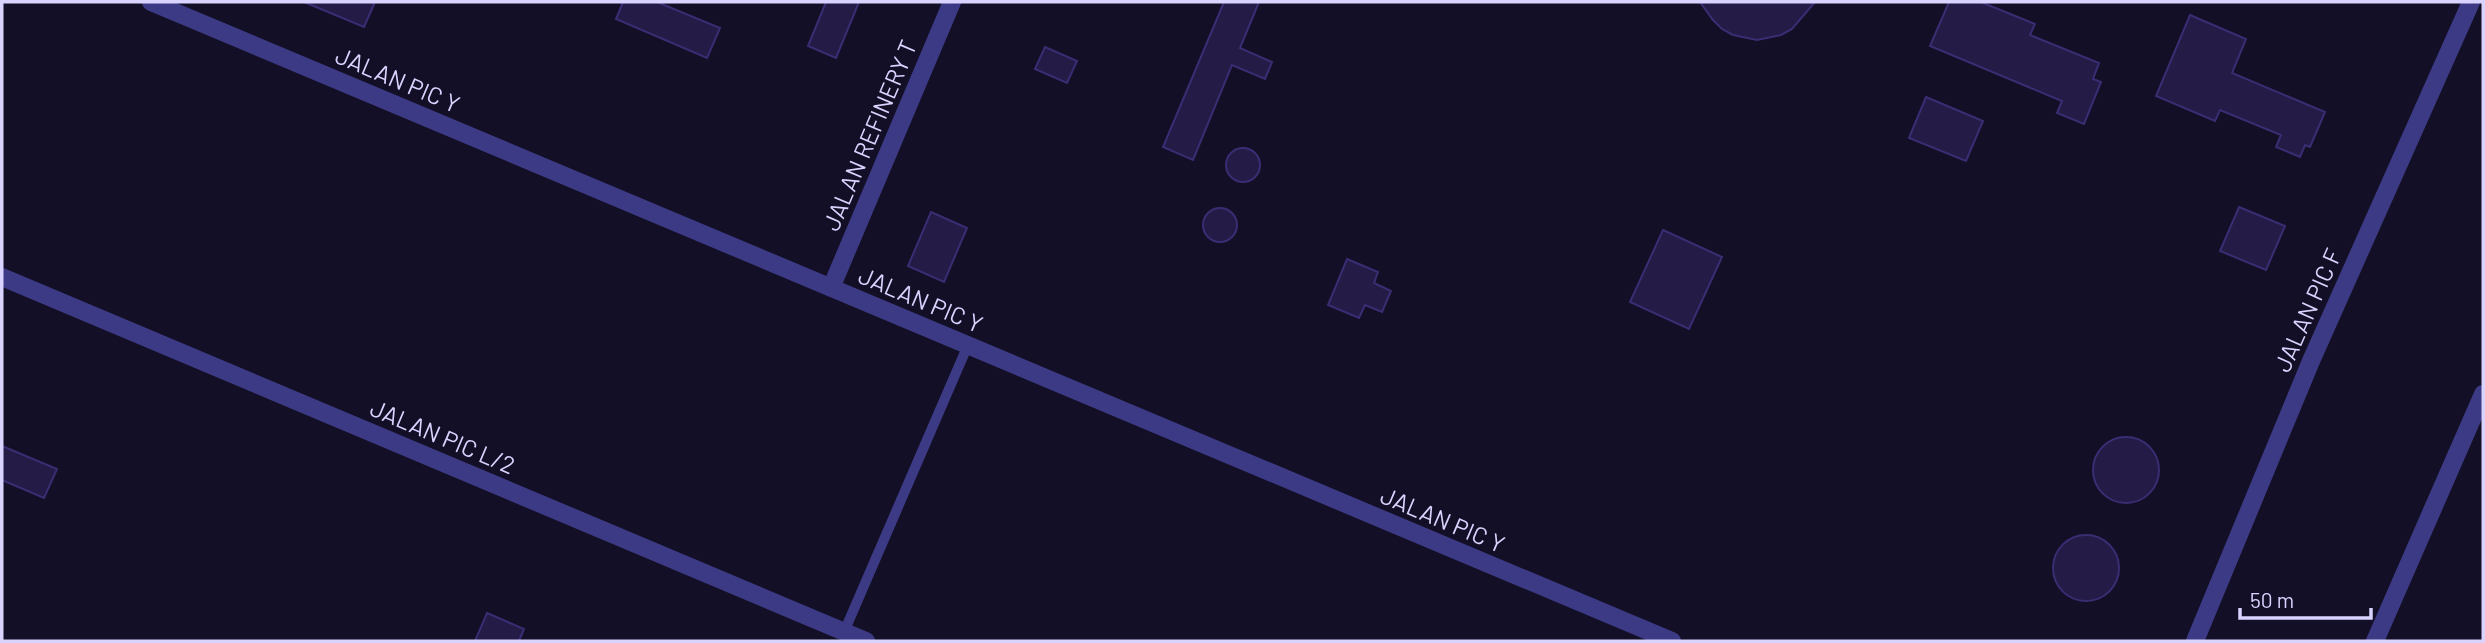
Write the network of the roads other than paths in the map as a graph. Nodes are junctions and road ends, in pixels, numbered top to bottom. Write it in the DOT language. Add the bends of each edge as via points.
graph roads {
  1 [pos="151,2"];
  2 [pos="952,2"];
  3 [pos="2471,2"];
  4 [pos="2,277"];
  5 [pos="831,288"];
  6 [pos="968,345"];
  7 [pos="2483,394"];
  8 [pos="844,632"];
  9 [pos="866,641"];
  10 [pos="1672,641"];
  11 [pos="2195,641"];
  12 [pos="2375,641"];
  1 -- 5 [label="street, JALAN PIC Y"];
  2 -- 5 [label="street, JALAN REFINERY T"];
  3 -- 11 [label="street, JALAN PIC F" via="2311,361"];
  4 -- 8 [label="street, JALAN PIC L/2"];
  5 -- 6 [label="street, JALAN PIC Y"];
  6 -- 8 [label="lane"];
  6 -- 10 [label="street, JALAN PIC Y"];
  7 -- 12 [label="street"];
  8 -- 9 [label="street, JALAN PIC L/2"];
}
